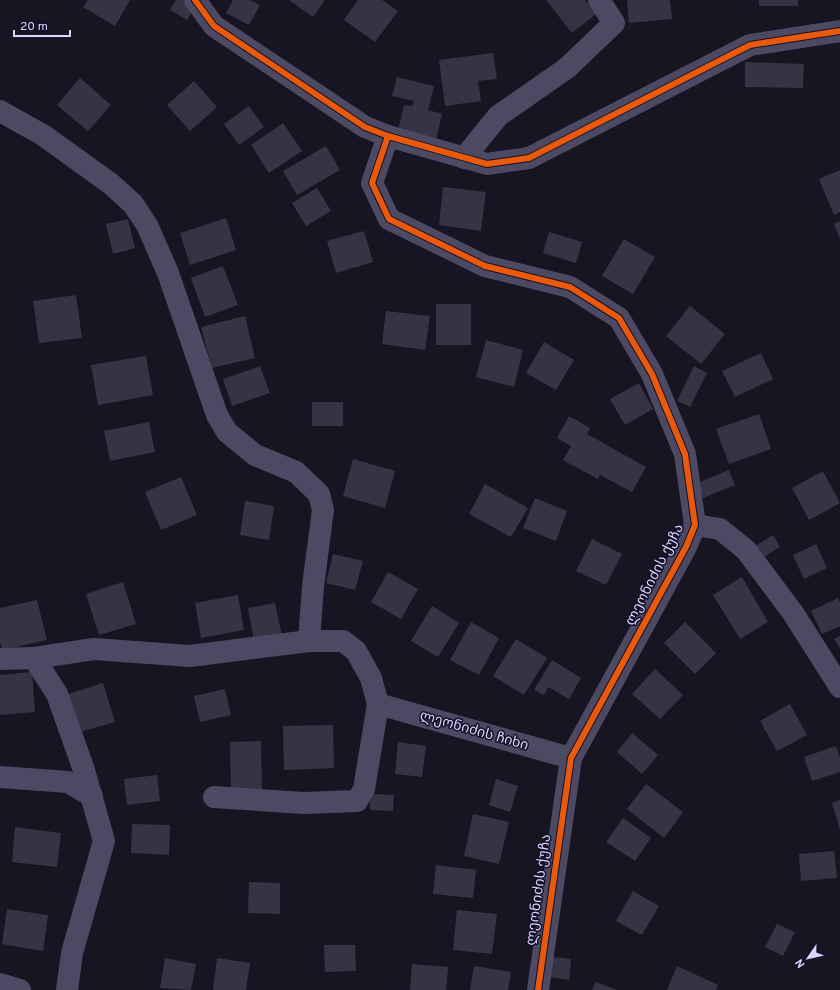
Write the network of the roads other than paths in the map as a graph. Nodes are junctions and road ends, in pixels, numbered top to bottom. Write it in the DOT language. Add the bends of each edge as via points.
graph roads {
  1 [pos="195,0"];
  2 [pos="599,0"];
  3 [pos="840,31"];
  4 [pos="0,111"];
  5 [pos="388,136"];
  6 [pos="464,158"];
  7 [pos="694,525"];
  8 [pos="309,641"];
  9 [pos="34,658"];
  10 [pos="0,659"];
  11 [pos="840,687"];
  12 [pos="378,704"];
  13 [pos="571,758"];
  14 [pos="0,777"];
  15 [pos="92,796"];
  16 [pos="214,797"];
  17 [pos="0,984"];
  18 [pos="20,990"];
  19 [pos="67,990"];
  20 [pos="538,990"];
  1 -- 5 [label="street" via="214,26 365,127"];
  2 -- 6 [label="street" via="614,23 566,68 498,116"];
  3 -- 6 [label="street" via="750,46 529,158 487,164"];
  4 -- 8 [label="street" via="43,135 111,184 133,204 147,225 168,273 217,415 227,432 255,455 296,472 319,494 323,510"];
  5 -- 6 [label="street"];
  5 -- 7 [label="street, ლეონიძის ქუჩა" via="372,183 389,219 484,266 570,287 619,318 652,374 685,454"];
  7 -- 11 [label="street, ლეონიძის ქუჩა" via="720,529 746,550 793,613"];
  7 -- 13 [label="street, ლეონიძის ქუჩა" via="686,547"];
  8 -- 9 [label="street" via="190,656 94,649"];
  8 -- 12 [label="street" via="342,641 356,651 371,678"];
  9 -- 10 [label="street"];
  9 -- 15 [label="street" via="57,694"];
  12 -- 13 [label="street, ლეონიძის ჩიხი"];
  12 -- 16 [label="street" via="364,789 357,801 304,803"];
  13 -- 20 [label="street, ლეონიძის ქუჩა"];
  14 -- 15 [label="street" via="68,782"];
  15 -- 19 [label="street" via="104,841 72,953"];
  17 -- 18 [label="street"];
}
